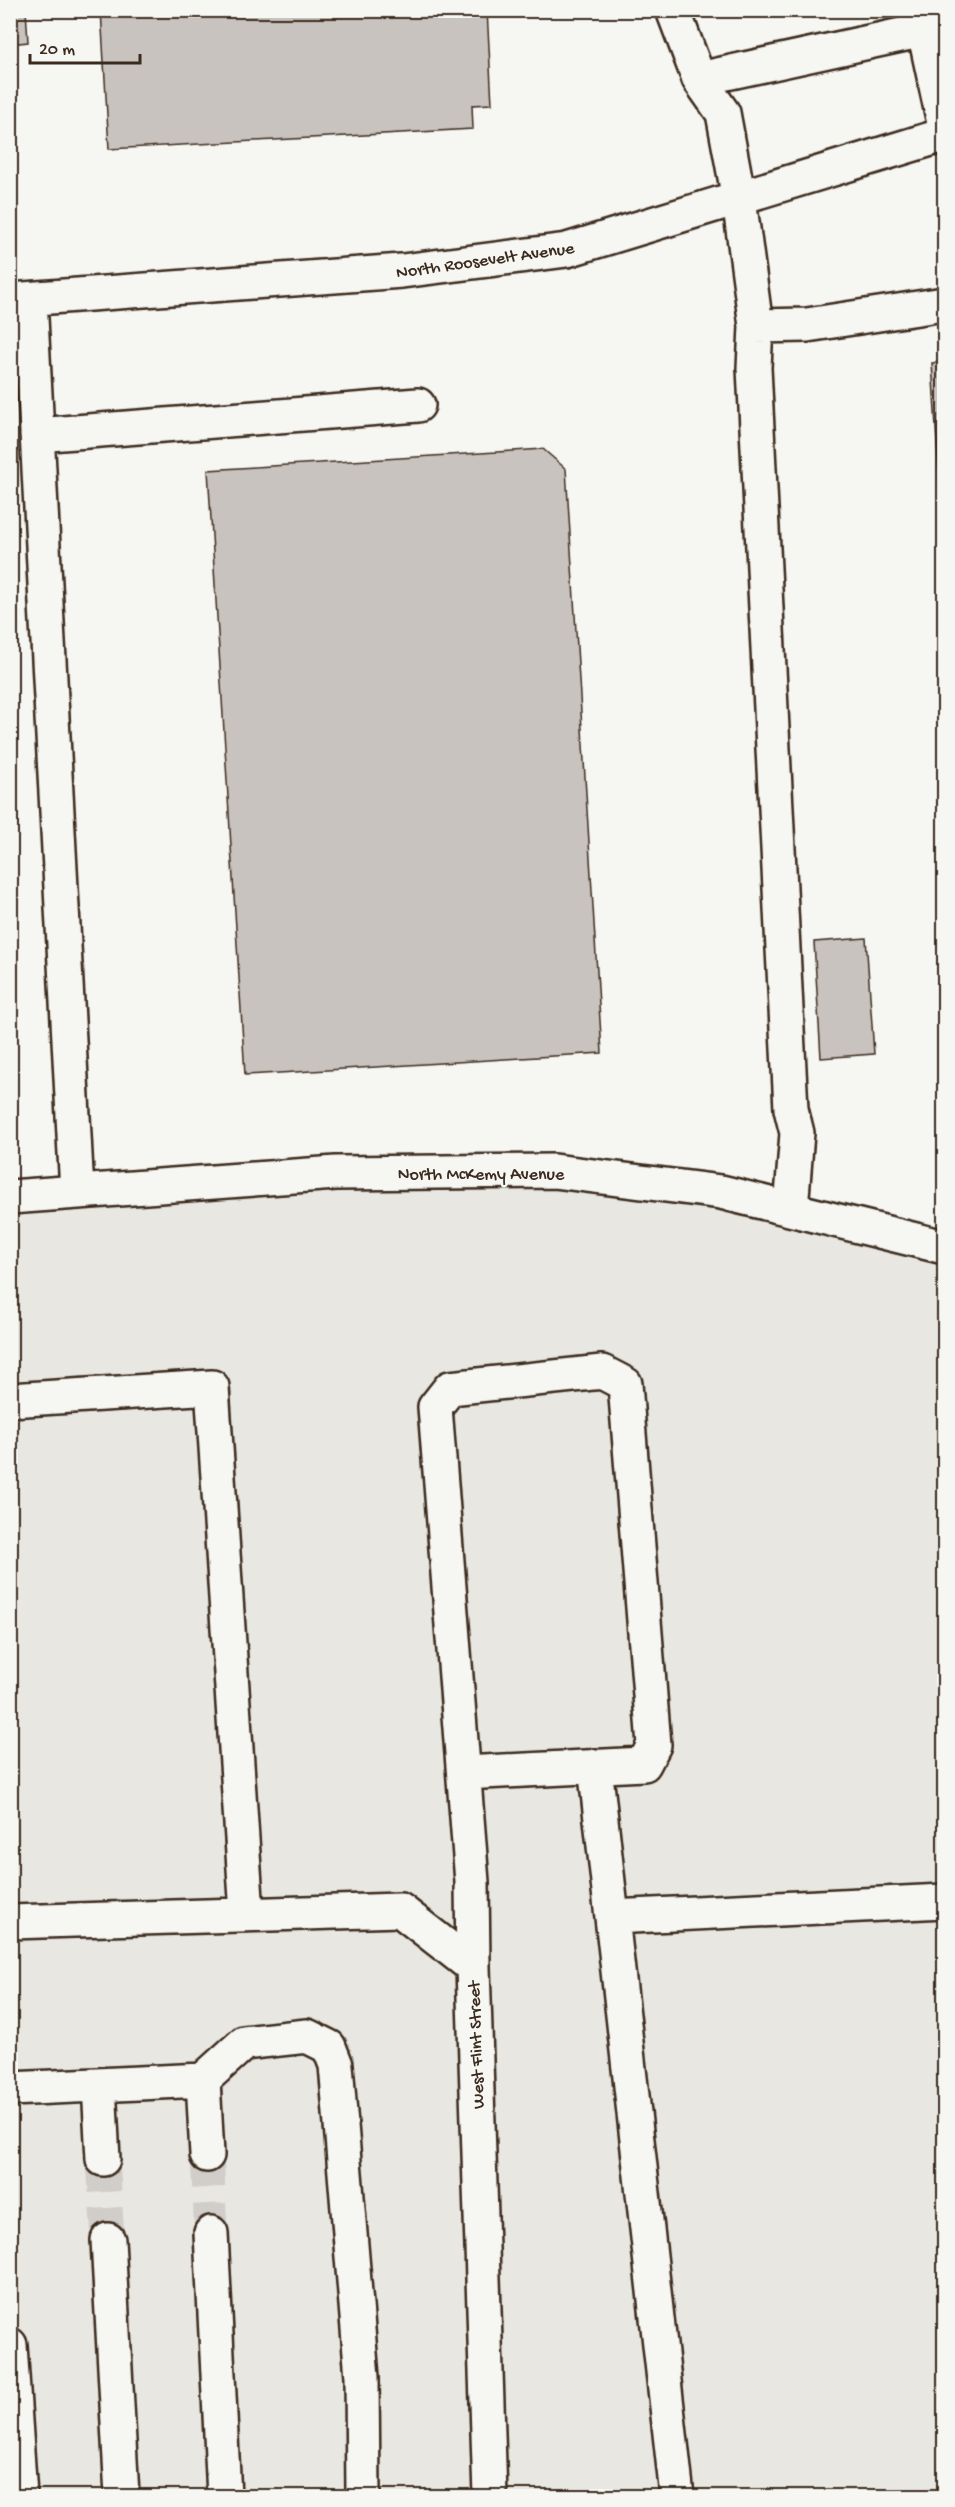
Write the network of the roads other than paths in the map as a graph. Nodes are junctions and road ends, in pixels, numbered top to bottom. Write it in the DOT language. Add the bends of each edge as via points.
graph roads {
  1 [pos="673,10"];
  2 [pos="926,20"];
  3 [pos="699,79"];
  4 [pos="945,123"];
  5 [pos="945,135"];
  6 [pos="739,199"];
  7 [pos="20,299"];
  8 [pos="945,304"];
  9 [pos="756,326"];
  10 [pos="418,405"];
  11 [pos="37,435"];
  12 [pos="77,1192"];
  13 [pos="10,1197"];
  14 [pos="790,1209"];
  15 [pos="945,1247"];
  16 [pos="10,1400"];
  17 [pos="595,1766"];
  18 [pos="464,1773"];
  19 [pos="945,1901"];
  20 [pos="247,1914"];
  21 [pos="612,1917"];
  22 [pos="10,1922"];
  23 [pos="473,1967"];
  24 [pos="202,2080"];
  25 [pos="99,2085"];
  26 [pos="10,2089"];
  27 [pos="207,2156"];
  28 [pos="103,2159"];
  29 [pos="211,2233"];
  30 [pos="108,2240"];
  31 [pos="10,2345"];
  32 [pos="20,2496"];
  33 [pos="122,2496"];
  34 [pos="224,2496"];
  35 [pos="363,2496"];
  36 [pos="490,2496"];
  37 [pos="677,2496"];
  1 -- 3 [label="street"];
  2 -- 3 [label="street"];
  2 -- 4 [label="street"];
  3 -- 6 [label="street" via="723,113"];
  5 -- 6 [label="street, North Roosevelt Avenue"];
  6 -- 7 [label="street, North Roosevelt Avenue" via="555,251 402,271"];
  6 -- 9 [label="street"];
  7 -- 11 [label="street"];
  8 -- 9 [label="street" via="807,325"];
  9 -- 14 [label="street" via="754,368 790,1085 797,1133"];
  10 -- 11 [label="street"];
  11 -- 12 [label="street"];
  12 -- 13 [label="street, North McKemy Avenue"];
  12 -- 14 [label="street, North McKemy Avenue" via="336,1173 554,1171 721,1192"];
  14 -- 15 [label="street, North McKemy Avenue"];
  16 -- 20 [label="street" via="212,1387"];
  17 -- 18 [label="street"];
  17 -- 18 [label="street" via="644,1764 654,1745 625,1384 602,1372 450,1388 435,1407"];
  17 -- 21 [label="street"];
  18 -- 23 [label="street"];
  19 -- 21 [label="street"];
  20 -- 22 [label="street, West Flint Street"];
  20 -- 23 [label="street, West Flint Street" via="400,1910"];
  21 -- 37 [label="street"];
  23 -- 36 [label="street, West Flint Street"];
  24 -- 25 [label="street"];
  24 -- 27 [label="street"];
  24 -- 35 [label="street" via="244,2043 307,2036 329,2047 333,2056 362,2377"];
  25 -- 26 [label="street"];
  25 -- 28 [label="street"];
  29 -- 34 [label="street"];
  30 -- 33 [label="street"];
  31 -- 32 [label="street"];
}
